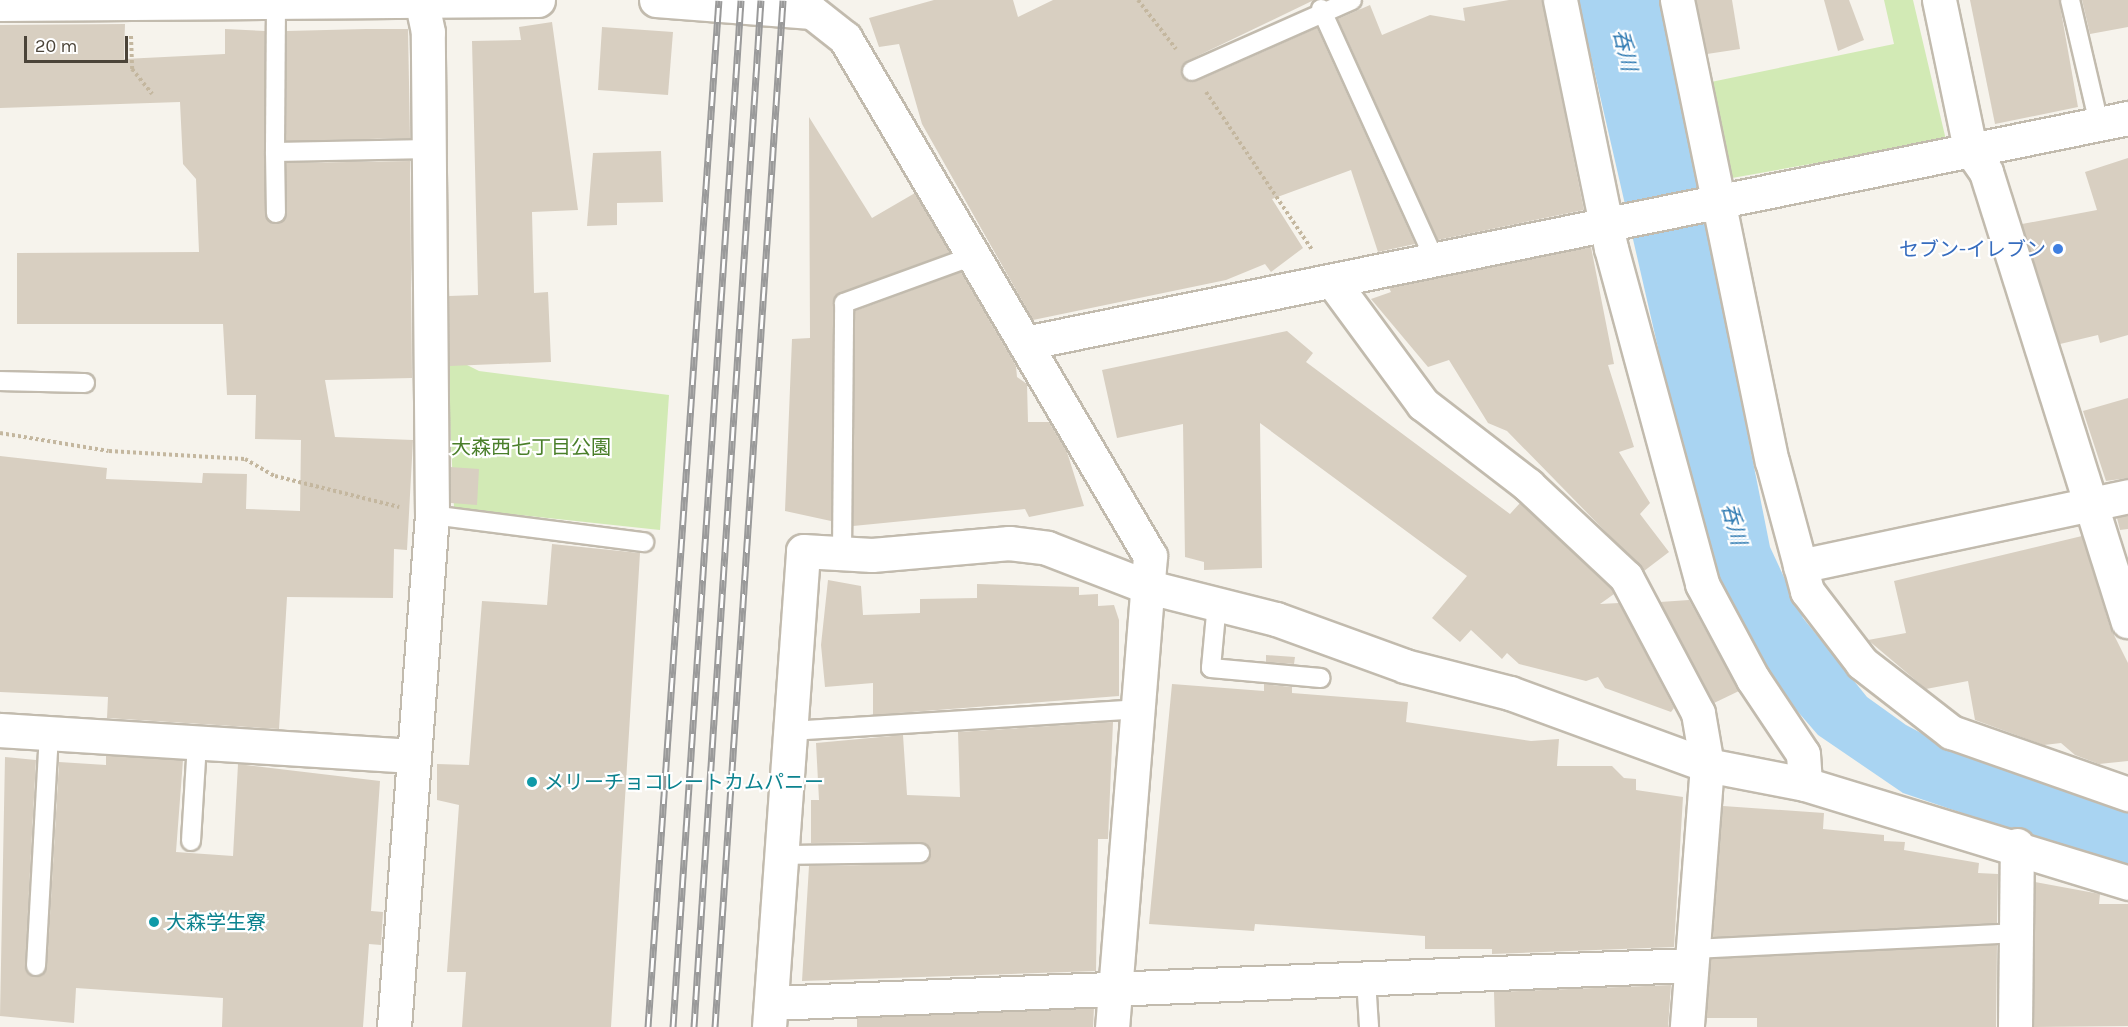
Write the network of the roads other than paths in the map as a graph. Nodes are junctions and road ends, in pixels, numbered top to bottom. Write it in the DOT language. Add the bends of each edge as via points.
graph roads {
  1 [pos="538,0"];
  2 [pos="1352,0"];
  3 [pos="1560,0"];
  4 [pos="1677,0"];
  5 [pos="1939,0"];
  6 [pos="2070,0"];
  7 [pos="673,1"];
  8 [pos="39,2"];
  9 [pos="334,2"];
  10 [pos="422,2"];
  11 [pos="0,4"];
  12 [pos="276,4"];
  13 [pos="813,6"];
  14 [pos="1321,9"];
  15 [pos="1192,71"];
  16 [pos="2114,121"];
  17 [pos="430,149"];
  18 [pos="1970,149"];
  19 [pos="274,152"];
  20 [pos="1711,201"];
  21 [pos="276,213"];
  22 [pos="1612,224"];
  23 [pos="973,256"];
  24 [pos="1435,260"];
  25 [pos="1334,282"];
  26 [pos="1024,343"];
  27 [pos="0,381"];
  28 [pos="85,383"];
  29 [pos="2128,496"];
  30 [pos="2091,504"];
  31 [pos="432,515"];
  32 [pos="644,542"];
  33 [pos="842,553"];
  34 [pos="1800,566"];
  35 [pos="1145,585"];
  36 [pos="1216,603"];
  37 [pos="2128,621"];
  38 [pos="1321,678"];
  39 [pos="1136,709"];
  40 [pos="0,730"];
  41 [pos="790,731"];
  42 [pos="49,733"];
  43 [pos="197,743"];
  44 [pos="412,756"];
  45 [pos="1707,765"];
  46 [pos="1805,784"];
  47 [pos="2128,794"];
  48 [pos="190,841"];
  49 [pos="2017,845"];
  50 [pos="920,853"];
  51 [pos="782,855"];
  52 [pos="2128,883"];
  53 [pos="2015,933"];
  54 [pos="1691,957"];
  55 [pos="36,966"];
  56 [pos="1366,979"];
  57 [pos="1115,990"];
  58 [pos="770,1015"];
  59 [pos="394,1027"];
  60 [pos="1112,1027"];
  61 [pos="1369,1027"];
  62 [pos="1687,1027"];
  63 [pos="2015,1027"];
  1 -- 10 [label="street"];
  2 -- 14 [label="lane"];
  3 -- 22 [label="street"];
  4 -- 20 [label="street"];
  5 -- 18 [label="street"];
  6 -- 16 [label="lane"];
  7 -- 13 [label="street"];
  8 -- 11 [label="street"];
  8 -- 12 [label="street"];
  9 -- 10 [label="street"];
  9 -- 12 [label="street"];
  10 -- 17 [label="street" via="428,32"];
  12 -- 19 [label="lane"];
  13 -- 23 [label="street" via="845,38"];
  14 -- 15 [label="lane"];
  14 -- 24 [label="lane"];
  16 -- 18 [label="street"];
  17 -- 19 [label="lane"];
  17 -- 31 [label="street"];
  18 -- 20 [label="street"];
  18 -- 30 [label="street" via="1986,172"];
  19 -- 21 [label="lane"];
  20 -- 22 [label="street"];
  20 -- 34 [label="street"];
  22 -- 24 [label="street"];
  22 -- 46 [label="street" via="1702,584 1753,679 1803,754"];
  23 -- 26 [label="street"];
  23 -- 33 [label="lane" via="844,303"];
  24 -- 25 [label="street"];
  25 -- 26 [label="street"];
  25 -- 45 [label="street" via="1423,404 1528,485 1626,577 1698,712"];
  26 -- 35 [label="street" via="1150,556"];
  27 -- 28 [label="lane"];
  29 -- 30 [label="street"];
  30 -- 34 [label="street"];
  30 -- 37 [label="street"];
  31 -- 32 [label="lane"];
  31 -- 44 [label="street"];
  33 -- 35 [label="street" via="1009,543 1085,560"];
  33 -- 41 [label="street" via="803,551"];
  34 -- 47 [label="street" via="1807,591 1862,663 1951,732"];
  35 -- 36 [label="street"];
  35 -- 39 [label="street"];
  36 -- 38 [label="lane" via="1211,668"];
  36 -- 45 [label="street" via="1405,666 1510,693"];
  39 -- 41 [label="lane"];
  39 -- 57 [label="street"];
  40 -- 42 [label="street"];
  41 -- 51 [label="street"];
  42 -- 43 [label="street"];
  42 -- 55 [label="lane"];
  43 -- 44 [label="street"];
  43 -- 48 [label="lane"];
  44 -- 59 [label="street"];
  45 -- 46 [label="street"];
  45 -- 54 [label="street"];
  46 -- 49 [label="street"];
  49 -- 52 [label="street"];
  49 -- 53 [label="street"];
  50 -- 51 [label="lane"];
  51 -- 58 [label="street"];
  53 -- 54 [label="lane"];
  53 -- 63 [label="street"];
  54 -- 56 [label="street"];
  54 -- 62 [label="street"];
  56 -- 57 [label="street"];
  56 -- 61 [label="lane"];
  57 -- 58 [label="street"];
  57 -- 60 [label="street"];
}
